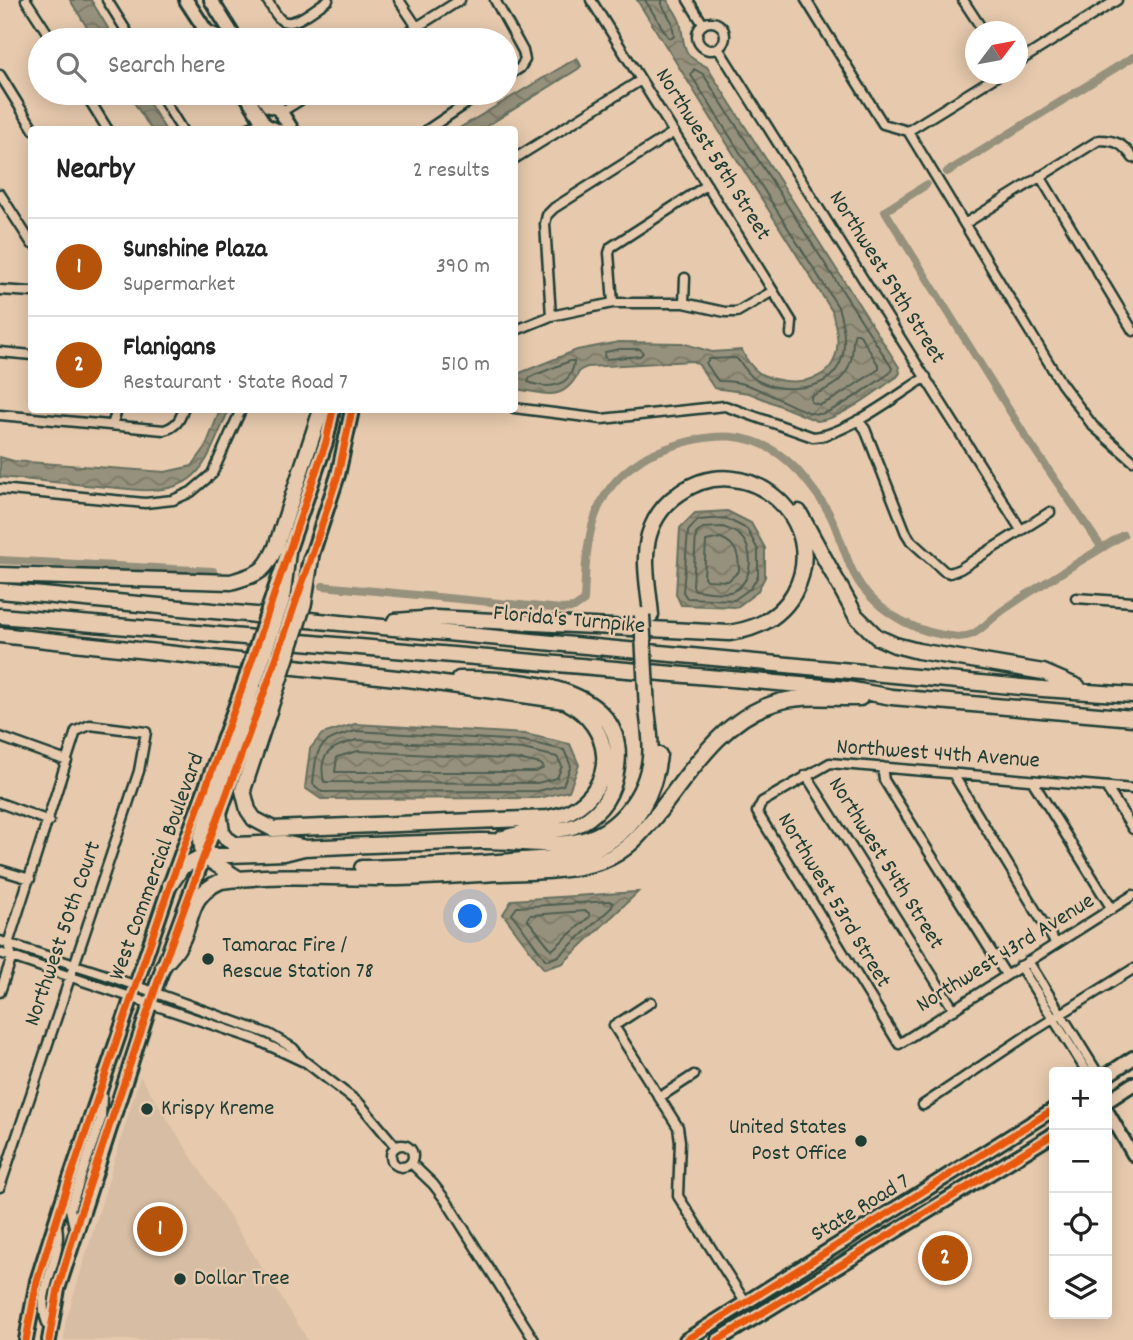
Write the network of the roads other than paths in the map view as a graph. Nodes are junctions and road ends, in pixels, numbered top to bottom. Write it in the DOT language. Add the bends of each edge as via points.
graph roads {
  1 [pos="26,0"];
  2 [pos="107,0"];
  3 [pos="186,0"];
  4 [pos="211,0"];
  5 [pos="267,0"];
  6 [pos="328,0"];
  7 [pos="400,0"];
  8 [pos="460,0"];
  9 [pos="495,0"];
  10 [pos="591,0"];
  11 [pos="688,0"];
  12 [pos="806,0"];
  13 [pos="963,0"];
  14 [pos="1117,0"];
  15 [pos="977,21"];
  16 [pos="703,24"];
  17 [pos="204,27"];
  18 [pos="416,27"];
  19 [pos="44,28"];
  20 [pos="124,28"];
  21 [pos="228,28"];
  22 [pos="510,28"];
  23 [pos="518,42"];
  24 [pos="718,48"];
  25 [pos="1028,55"];
  26 [pos="518,69"];
  27 [pos="0,75"];
  28 [pos="641,79"];
  29 [pos="984,84"];
  30 [pos="92,105"];
  31 [pos="166,105"];
  32 [pos="251,105"];
  33 [pos="266,105"];
  34 [pos="277,105"];
  35 [pos="293,105"];
  36 [pos="464,105"];
  37 [pos="281,112"];
  38 [pos="32,126"];
  39 [pos="106,126"];
  40 [pos="180,126"];
  41 [pos="262,126"];
  42 [pos="290,126"];
  43 [pos="433,126"];
  44 [pos="908,131"];
  45 [pos="674,132"];
  46 [pos="518,156"];
  47 [pos="1133,158"];
  48 [pos="1040,176"];
  49 [pos="707,185"];
  50 [pos="0,194"];
  51 [pos="966,223"];
  52 [pos="28,238"];
  53 [pos="685,278"];
  54 [pos="0,290"];
  55 [pos="773,291"];
  56 [pos="28,292"];
  57 [pos="613,303"];
  58 [pos="684,303"];
  59 [pos="551,316"];
  60 [pos="518,329"];
  61 [pos="1133,331"];
  62 [pos="791,334"];
  63 [pos="0,352"];
  64 [pos="28,355"];
  65 [pos="926,377"];
  66 [pos="518,408"];
  67 [pos="116,413"];
  68 [pos="182,413"];
  69 [pos="240,413"];
  70 [pos="320,413"];
  71 [pos="332,413"];
  72 [pos="351,413"];
  73 [pos="0,415"];
  74 [pos="858,420"];
  75 [pos="112,425"];
  76 [pos="1133,461"];
  77 [pos="0,489"];
  78 [pos="1050,512"];
  79 [pos="1021,530"];
  80 [pos="288,552"];
  81 [pos="311,558"];
  82 [pos="0,575"];
  83 [pos="0,591"];
  84 [pos="1076,598"];
  85 [pos="289,600"];
  86 [pos="1133,602"];
  87 [pos="646,615"];
  88 [pos="0,616"];
  89 [pos="351,624"];
  90 [pos="0,635"];
  91 [pos="415,680"];
  92 [pos="260,685"];
  93 [pos="1086,691"];
  94 [pos="1133,695"];
  95 [pos="892,697"];
  96 [pos="652,709"];
  97 [pos="1133,718"];
  98 [pos="0,737"];
  99 [pos="67,761"];
  100 [pos="882,767"];
  101 [pos="953,774"];
  102 [pos="806,775"];
  103 [pos="1033,782"];
  104 [pos="1106,787"];
  105 [pos="1133,789"];
  106 [pos="0,803"];
  107 [pos="219,813"];
  108 [pos="757,813"];
  109 [pos="49,821"];
  110 [pos="1133,829"];
  111 [pos="488,841"];
  112 [pos="304,848"];
  113 [pos="203,856"];
  114 [pos="0,870"];
  115 [pos="319,875"];
  116 [pos="239,878"];
  117 [pos="30,879"];
  118 [pos="170,885"];
  119 [pos="1133,895"];
  120 [pos="1112,909"];
  121 [pos="4,943"];
  122 [pos="1056,944"];
  123 [pos="0,953"];
  124 [pos="12,957"];
  125 [pos="1028,961"];
  126 [pos="74,964"];
  127 [pos="163,966"];
  128 [pos="1020,966"];
  129 [pos="1133,969"];
  130 [pos="1006,975"];
  131 [pos="70,977"];
  132 [pos="0,992"];
  133 [pos="133,992"];
  134 [pos="152,998"];
  135 [pos="651,1003"];
  136 [pos="954,1010"];
  137 [pos="1058,1017"];
  138 [pos="229,1019"];
  139 [pos="225,1028"];
  140 [pos="899,1044"];
  141 [pos="1133,1058"];
  142 [pos="302,1061"];
  143 [pos="1084,1067"];
  144 [pos="1093,1067"];
  145 [pos="1112,1072"];
  146 [pos="694,1075"];
  147 [pos="103,1083"];
  148 [pos="1133,1084"];
  149 [pos="660,1097"];
  150 [pos="1112,1098"];
  151 [pos="923,1105"];
  152 [pos="1049,1112"];
  153 [pos="1112,1119"];
  154 [pos="1049,1137"];
  155 [pos="396,1147"];
  156 [pos="1133,1155"];
  157 [pos="411,1163"];
  158 [pos="0,1187"];
  159 [pos="905,1205"];
  160 [pos="56,1222"];
  161 [pos="75,1231"];
  162 [pos="891,1234"];
  163 [pos="745,1302"];
  164 [pos="740,1326"];
  165 [pos="49,1334"];
  166 [pos="26,1340"];
  167 [pos="534,1340"];
  168 [pos="686,1340"];
  169 [pos="718,1340"];
  1 -- 19 [label="street"];
  2 -- 20 [label="street"];
  3 -- 17 [label="main road"];
  4 -- 21 [label="main road"];
  5 -- 6 [label="street" via="279,19 287,22"];
  7 -- 18 [label="street"];
  8 -- 18 [label="street"];
  9 -- 22 [label="street"];
  10 -- 28 [label="street, Northwest 58th Street"];
  11 -- 16 [label="street, Northwest 59th Street"];
  12 -- 44 [label="street" via="883,124"];
  13 -- 15 [label="street"];
  14 -- 25 [label="street"];
  16 -- 24 [label="street, Northwest 59th Street" via="699,43 710,50"];
  16 -- 24 [label="street, Northwest 59th Street" via="715,22 722,27 725,38"];
  23 -- 26 [label="street" via="525,60"];
  24 -- 65 [label="street, Northwest 59th Street"];
  27 -- 38 [label="street"];
  28 -- 45 [label="street, Northwest 58th Street"];
  28 -- 46 [label="street"];
  29 -- 44 [label="street"];
  30 -- 39 [label="street"];
  31 -- 40 [label="street"];
  32 -- 41 [label="main road"];
  33 -- 37 [label="street"];
  34 -- 37 [label="main road"];
  35 -- 37 [label="street"];
  36 -- 43 [label="street"];
  37 -- 42 [label="main road"];
  44 -- 51 [label="street"];
  45 -- 49 [label="street, Northwest 58th Street"];
  45 -- 59 [label="street" via="547,215"];
  47 -- 48 [label="street" via="1115,140 1100,140"];
  48 -- 51 [label="street"];
  48 -- 61 [label="street"];
  49 -- 55 [label="street, Northwest 58th Street"];
  49 -- 57 [label="street" via="611,247"];
  50 -- 52 [label="street"];
  51 -- 76 [label="street" via="1060,383 1093,426"];
  53 -- 58 [label="street"];
  54 -- 56 [label="street"];
  55 -- 58 [label="street" via="737,312"];
  55 -- 62 [label="street, Northwest 58th Street" via="792,322"];
  57 -- 58 [label="street"];
  57 -- 59 [label="street"];
  59 -- 60 [label="street"];
  63 -- 64 [label="street"];
  65 -- 74 [label="street"];
  65 -- 79 [label="street, Northwest 59th Street"];
  66 -- 74 [label="street" via="602,419 730,407 813,437"];
  67 -- 75 [label="street"];
  68 -- 75 [label="street" via="173,428 164,430"];
  69 -- 77 [label="street" via="212,474 183,497 155,503"];
  70 -- 82 [label="highway" via="276,547 267,567 254,575 231,582"];
  71 -- 80 [label="main road"];
  72 -- 81 [label="main road" via="338,475"];
  73 -- 75 [label="street"];
  74 -- 79 [label="street" via="906,533 944,572 960,569"];
  78 -- 79 [label="street"];
  80 -- 85 [label="highway"];
  81 -- 85 [label="highway"];
  83 -- 89 [label="highway, Florida's Turnpike"];
  84 -- 86 [label="street"];
  85 -- 92 [label="highway, bridge"];
  85 -- 92 [label="highway, bridge"];
  87 -- 89 [label="highway" via="649,533 670,500 702,481 731,478 765,489 790,514 802,544 800,580 783,608 749,630 729,633 436,618"];
  87 -- 93 [label="highway" via="637,546 652,508 665,493 704,471 744,471 775,485 797,508 856,617 877,637 918,651 1043,672"];
  87 -- 96 [label="highway, bridge"];
  88 -- 95 [label="highway, Florida's Turnpike" via="847,689"];
  89 -- 93 [label="highway, Florida's Turnpike"];
  90 -- 91 [label="highway"];
  91 -- 92 [label="highway" via="552,698 578,707 601,737 602,779 569,813 548,818 273,829 254,819 243,790"];
  91 -- 111 [label="highway" via="466,679 563,690 587,701 610,727 616,743 616,778 610,796 595,813 580,824 561,829"];
  92 -- 107 [label="main road, West Commercial Boulevard"];
  92 -- 113 [label="highway" via="201,839"];
  92 -- 118 [label="main road, West Commercial Boulevard"];
  93 -- 94 [label="highway, Florida's Turnpike"];
  95 -- 97 [label="highway, Florida's Turnpike"];
  95 -- 115 [label="highway" via="796,698 752,711 722,734 642,834 606,860 578,868 526,872 393,878"];
  96 -- 111 [label="highway" via="650,759 643,787 623,816 582,840"];
  96 -- 115 [label="highway" via="659,755 657,775 641,811 603,845 576,856 340,869"];
  98 -- 99 [label="street"];
  99 -- 109 [label="street"];
  99 -- 126 [label="street, Northwest 50th Court" via="76,731 90,725 146,732 139,771"];
  100 -- 101 [label="street, Northwest 44th Avenue"];
  100 -- 102 [label="street, Northwest 44th Avenue" via="830,763"];
  100 -- 130 [label="street" via="884,780"];
  101 -- 103 [label="street, Northwest 44th Avenue"];
  101 -- 122 [label="street"];
  102 -- 108 [label="street, Northwest 44th Avenue" via="762,802"];
  102 -- 136 [label="street, Northwest 54th Street"];
  103 -- 104 [label="street, Northwest 44th Avenue"];
  103 -- 120 [label="street"];
  104 -- 105 [label="street, Northwest 44th Avenue"];
  104 -- 110 [label="street"];
  106 -- 109 [label="street"];
  107 -- 112 [label="highway" via="222,832 236,845 284,843"];
  107 -- 113 [label="main road, West Commercial Boulevard"];
  108 -- 140 [label="street, Northwest 53rd Street"];
  109 -- 117 [label="street"];
  111 -- 112 [label="highway"];
  112 -- 113 [label="highway"];
  113 -- 116 [label="highway"];
  113 -- 118 [label="highway" via="182,867"];
  113 -- 127 [label="main road, West Commercial Boulevard"];
  114 -- 117 [label="street"];
  115 -- 116 [label="highway"];
  116 -- 127 [label="highway" via="221,881 202,892 178,948"];
  117 -- 121 [label="street"];
  118 -- 133 [label="main road, West Commercial Boulevard"];
  119 -- 120 [label="street, Northwest 43rd Avenue"];
  120 -- 122 [label="street, Northwest 43rd Avenue"];
  121 -- 124 [label="street"];
  121 -- 126 [label="street"];
  122 -- 125 [label="street, Northwest 43rd Avenue"];
  123 -- 124 [label="street"];
  124 -- 131 [label="street"];
  124 -- 132 [label="street"];
  125 -- 128 [label="street, Northwest 43rd Avenue"];
  125 -- 137 [label="street"];
  126 -- 131 [label="street, Northwest 50th Court"];
  126 -- 133 [label="street"];
  127 -- 134 [label="main road, West Commercial Boulevard"];
  128 -- 130 [label="street, Northwest 43rd Avenue"];
  128 -- 137 [label="street"];
  129 -- 137 [label="street"];
  130 -- 136 [label="street, Northwest 43rd Avenue"];
  131 -- 133 [label="street"];
  131 -- 158 [label="street, Northwest 50th Court"];
  133 -- 134 [label="street"];
  133 -- 147 [label="main road, West Commercial Boulevard"];
  134 -- 138 [label="street"];
  134 -- 139 [label="street"];
  134 -- 161 [label="main road, West Commercial Boulevard"];
  135 -- 149 [label="street" via="614,1026"];
  136 -- 140 [label="street, Northwest 43rd Avenue"];
  137 -- 143 [label="street"];
  137 -- 144 [label="street"];
  137 -- 151 [label="street"];
  138 -- 139 [label="street"];
  138 -- 142 [label="street" via="269,1034 293,1048"];
  139 -- 142 [label="street"];
  141 -- 145 [label="main road"];
  142 -- 155 [label="street" via="360,1104"];
  146 -- 149 [label="street"];
  147 -- 160 [label="main road, West Commercial Boulevard"];
  147 -- 161 [label="street, West Commercial Boulevard" via="101,1119 70,1209"];
  148 -- 150 [label="main road"];
  149 -- 163 [label="street" via="678,1127 678,1196"];
  152 -- 159 [label="main road, State Road 7"];
  153 -- 156 [label="main road"];
  154 -- 162 [label="main road, State Road 7"];
  155 -- 157 [label="street" via="410,1148"];
  155 -- 157 [label="street" via="391,1153 393,1163 400,1167"];
  157 -- 167 [label="street" via="447,1202"];
  159 -- 162 [label="main road" via="890,1227"];
  159 -- 163 [label="main road, State Road 7"];
  160 -- 165 [label="street, West Commercial Boulevard" via="59,1242 42,1311"];
  160 -- 166 [label="main road, West Commercial Boulevard" via="37,1280"];
  161 -- 165 [label="main road, West Commercial Boulevard"];
  162 -- 164 [label="main road, State Road 7"];
  163 -- 164 [label="main road" via="746,1316"];
  163 -- 168 [label="main road, State Road 7"];
  164 -- 169 [label="main road, State Road 7"];
}
